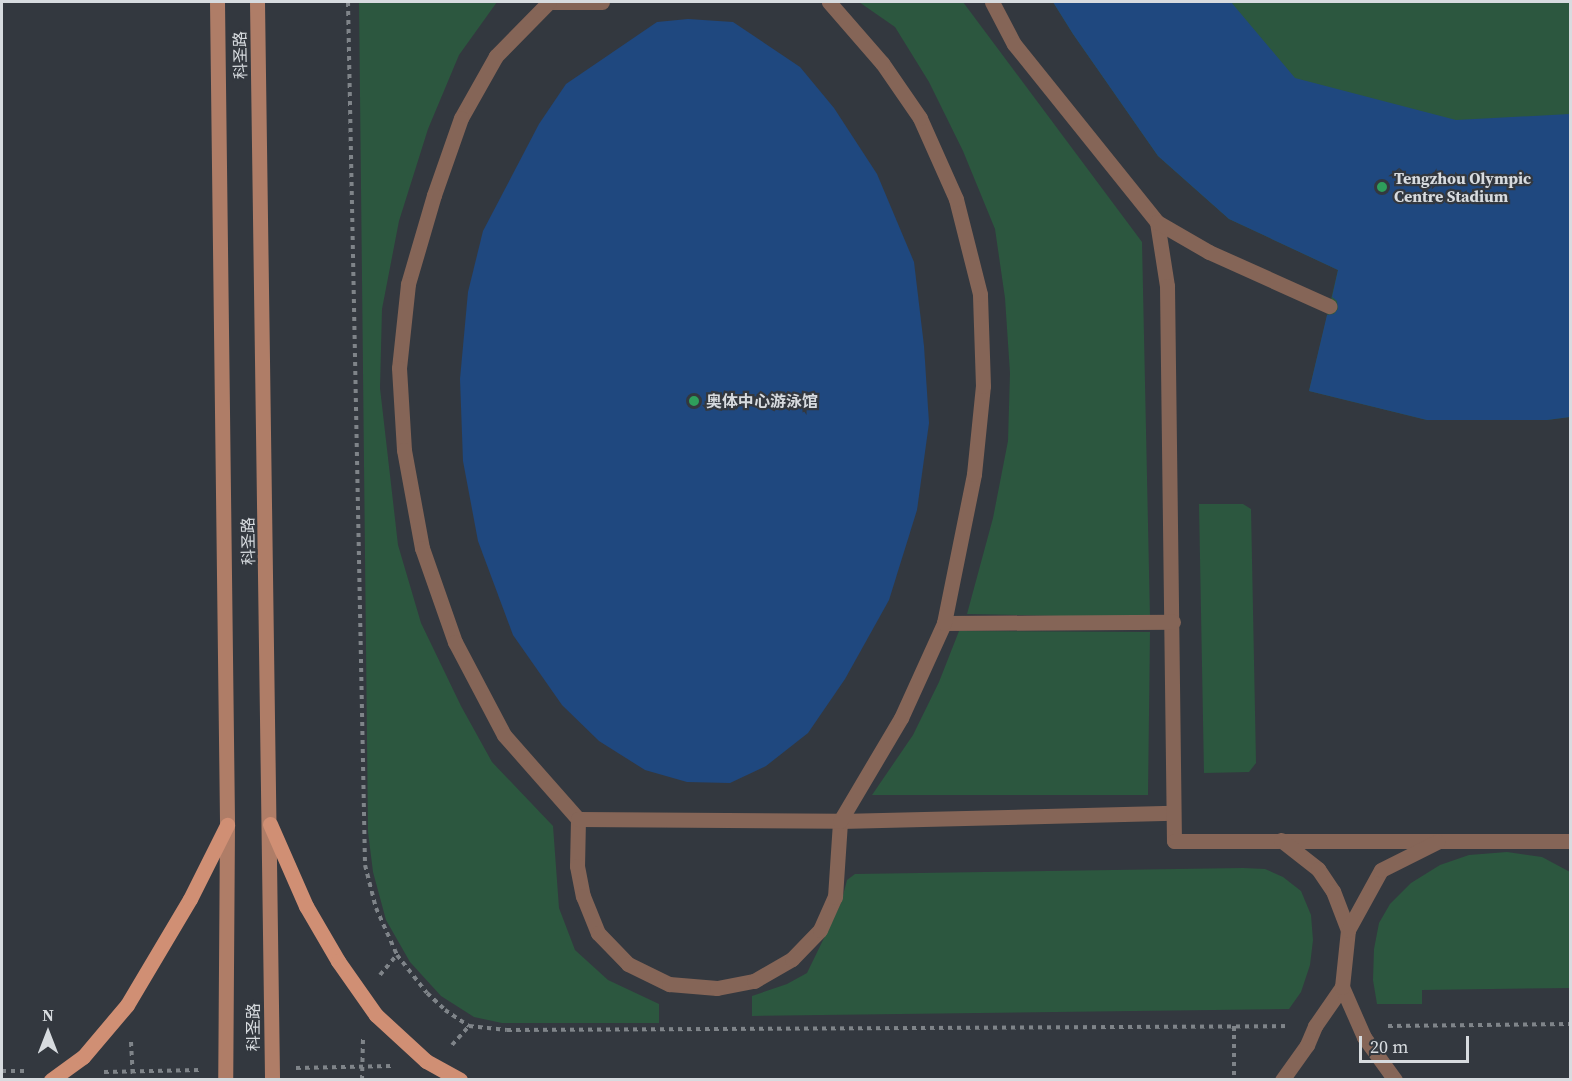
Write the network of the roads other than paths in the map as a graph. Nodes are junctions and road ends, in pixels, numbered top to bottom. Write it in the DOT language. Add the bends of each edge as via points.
graph roads {
  1 [pos="217,2"];
  2 [pos="258,2"];
  3 [pos="549,2"];
  4 [pos="602,2"];
  5 [pos="829,2"];
  6 [pos="992,2"];
  7 [pos="1157,222"];
  8 [pos="1329,306"];
  9 [pos="1173,621"];
  10 [pos="944,623"];
  11 [pos="1173,813"];
  12 [pos="578,819"];
  13 [pos="840,821"];
  14 [pos="270,824"];
  15 [pos="227,825"];
  16 [pos="1281,840"];
  17 [pos="1440,840"];
  18 [pos="1534,841"];
  19 [pos="1570,841"];
  20 [pos="1570,847"];
  21 [pos="1348,930"];
  22 [pos="1342,987"];
  23 [pos="51,1080"];
  24 [pos="225,1080"];
  25 [pos="272,1080"];
  26 [pos="460,1080"];
  27 [pos="1282,1080"];
  28 [pos="1395,1080"];
  1 -- 15 [label="street, 科圣路"];
  2 -- 14 [label="street, 科圣路"];
  3 -- 4 [label="lane"];
  3 -- 12 [label="lane" via="496,56 461,118 408,284 399,368 404,450 422,548 455,642 504,735"];
  5 -- 10 [label="lane" via="882,63 920,118 956,199 980,294 983,386 975,474"];
  6 -- 7 [label="lane" via="1014,44"];
  7 -- 8 [label="lane" via="1209,252"];
  7 -- 9 [label="lane" via="1167,286"];
  9 -- 10 [label="lane"];
  9 -- 11 [label="lane"];
  10 -- 13 [label="lane" via="901,718"];
  11 -- 13 [label="lane"];
  11 -- 16 [label="lane" via="1174,841"];
  12 -- 13 [label="lane"];
  12 -- 13 [label="lane" via="577,866 583,896 598,933 628,964 669,984 717,988 754,981 792,959 820,930 835,897"];
  14 -- 25 [label="street, 科圣路"];
  14 -- 26 [label="main road" via="306,906 376,1015 426,1061"];
  15 -- 23 [label="main road" via="185,908 127,1005 83,1056"];
  15 -- 24 [label="street, 科圣路"];
  16 -- 17 [label="lane"];
  16 -- 21 [label="lane" via="1318,869 1333,891"];
  17 -- 18 [label="lane"];
  17 -- 21 [label="lane" via="1381,870"];
  18 -- 19 [label="lane"];
  18 -- 20 [label="lane"];
  21 -- 22 [label="lane"];
  22 -- 27 [label="lane"];
  22 -- 28 [label="lane" via="1364,1037"];
}
